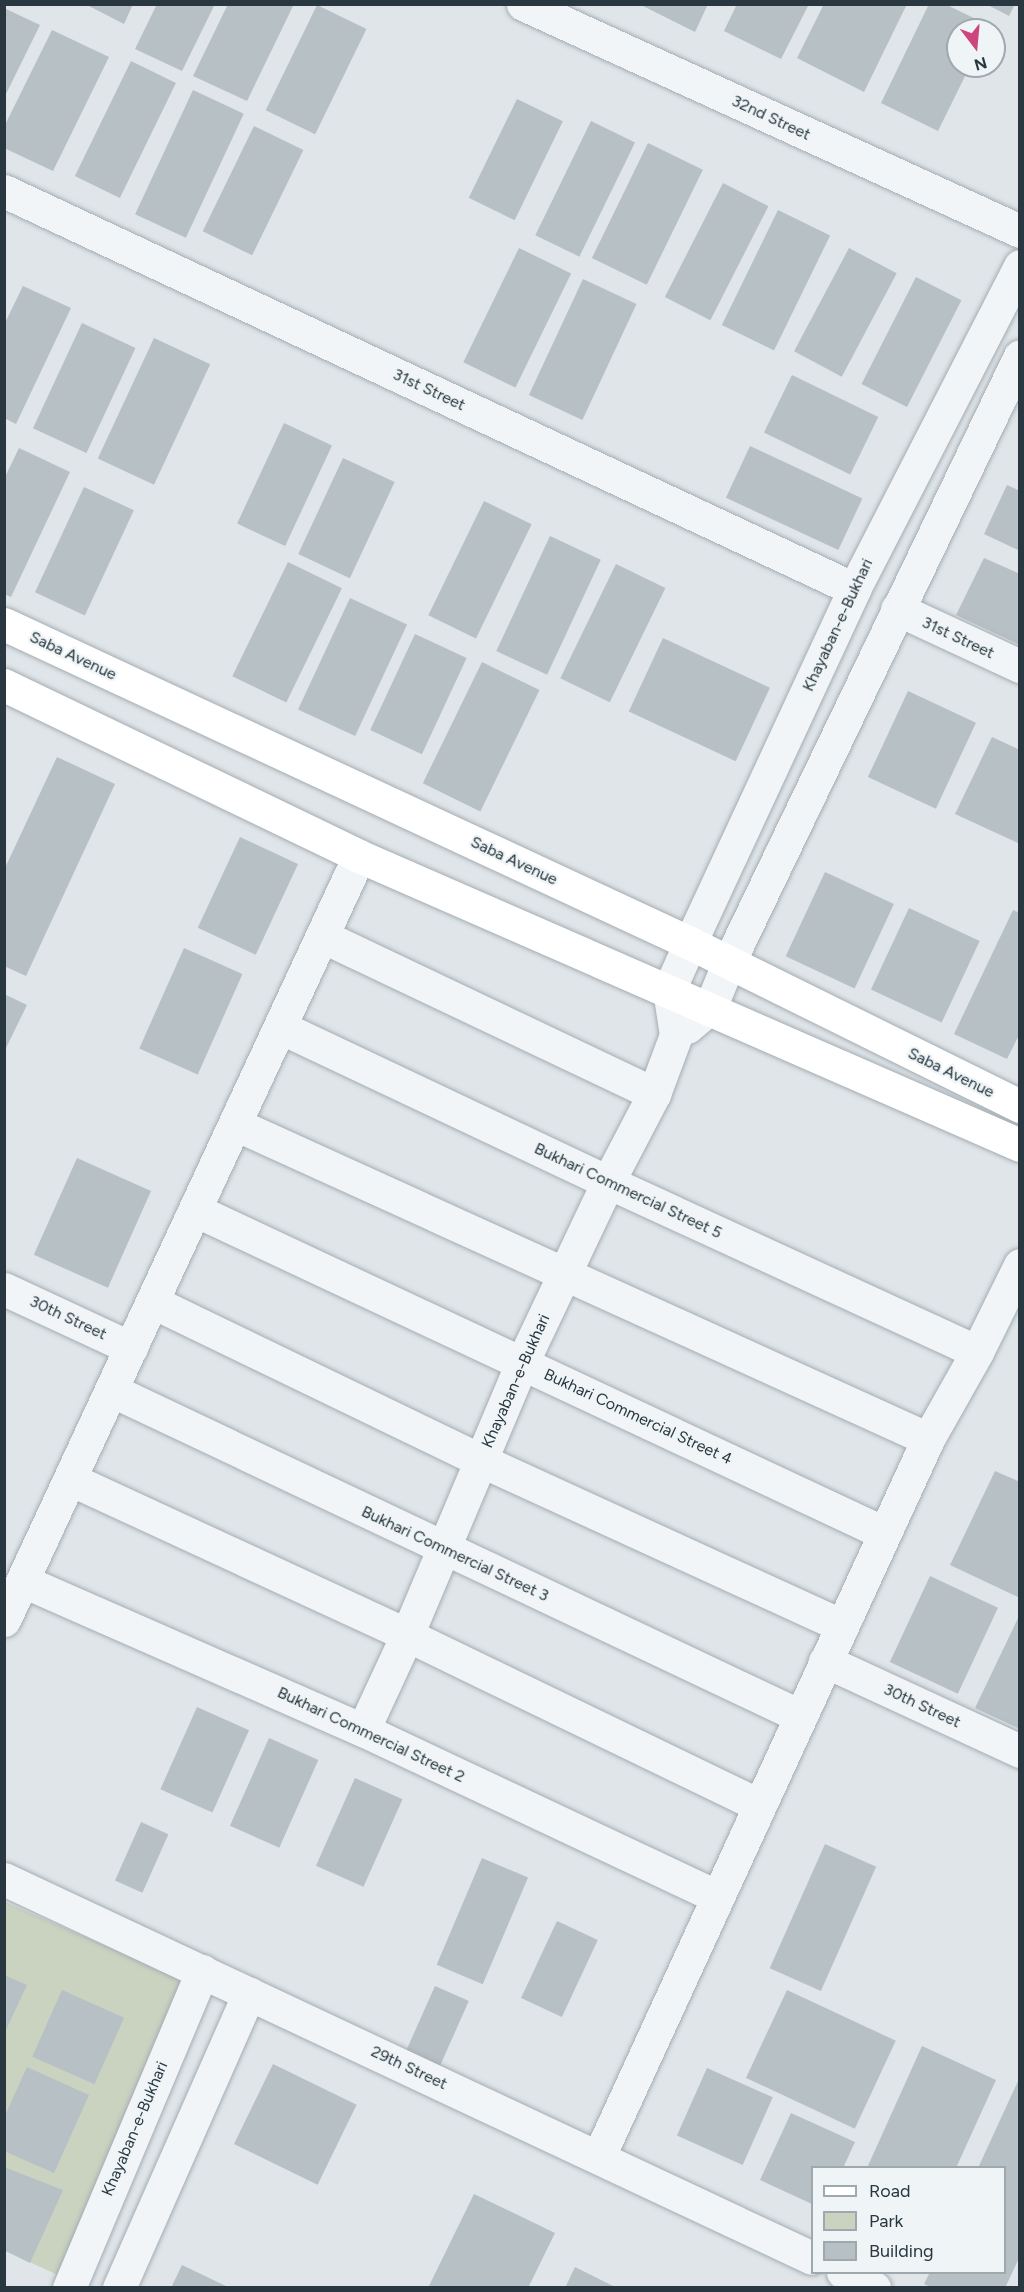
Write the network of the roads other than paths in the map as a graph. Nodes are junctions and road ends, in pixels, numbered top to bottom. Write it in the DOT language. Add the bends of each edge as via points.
graph roads {
  1 [pos="523,4"];
  2 [pos="4,191"];
  3 [pos="1020,231"];
  4 [pos="1020,266"];
  5 [pos="1020,356"];
  6 [pos="854,589"];
  7 [pos="897,609"];
  8 [pos="4,624"];
  9 [pos="1020,666"];
  10 [pos="4,685"];
  11 [pos="359,856"];
  12 [pos="322,936"];
  13 [pos="690,943"];
  14 [pos="728,964"];
  15 [pos="669,990"];
  16 [pos="710,1008"];
  17 [pos="280,1027"];
  18 [pos="676,1035"];
  19 [pos="654,1094"];
  20 [pos="1020,1106"];
  21 [pos="235,1124"];
  22 [pos="1020,1144"];
  23 [pos="608,1182"];
  24 [pos="195,1210"];
  25 [pos="1020,1265"];
  26 [pos="564,1274"];
  27 [pos="4,1289"];
  28 [pos="153,1302"];
  29 [pos="131,1348"];
  30 [pos="977,1352"];
  31 [pos="522,1363"];
  32 [pos="111,1390"];
  33 [pos="928,1439"];
  34 [pos="480,1460"];
  35 [pos="70,1479"];
  36 [pos="884,1533"];
  37 [pos="442,1548"];
  38 [pos="23,1581"];
  39 [pos="4,1620"];
  40 [pos="841,1625"];
  41 [pos="407,1635"];
  42 [pos="825,1661"];
  43 [pos="798,1715"];
  44 [pos="363,1730"];
  45 [pos="1020,1751"];
  46 [pos="758,1805"];
  47 [pos="4,1879"];
  48 [pos="716,1896"];
  49 [pos="202,1971"];
  50 [pos="249,1993"];
  51 [pos="599,2156"];
  52 [pos="811,2257"];
  53 [pos="847,2274"];
  54 [pos="69,2288"];
  55 [pos="119,2288"];
  56 [pos="874,2288"];
  1 -- 3 [label="street, 32nd Street"];
  2 -- 6 [label="street, 31st Street"];
  4 -- 6 [label="street, Khayaban-e-Bukhari"];
  5 -- 7 [label="street"];
  6 -- 13 [label="street, Khayaban-e-Bukhari"];
  7 -- 9 [label="street, 31st Street"];
  7 -- 14 [label="street"];
  8 -- 13 [label="main road, Saba Avenue"];
  10 -- 11 [label="main road"];
  11 -- 12 [label="street"];
  11 -- 15 [label="main road"];
  12 -- 17 [label="street"];
  12 -- 19 [label="street"];
  13 -- 14 [label="main road, Saba Avenue"];
  13 -- 15 [label="street, Khayaban-e-Bukhari"];
  14 -- 16 [label="street"];
  14 -- 20 [label="main road, Saba Avenue"];
  15 -- 16 [label="main road"];
  15 -- 18 [label="street"];
  16 -- 18 [label="street"];
  16 -- 22 [label="main road"];
  17 -- 21 [label="street"];
  17 -- 23 [label="street, Bukhari Commercial Street 5"];
  18 -- 19 [label="street, Khayaban-e-Bukhari"];
  19 -- 23 [label="street, Khayaban-e-Bukhari"];
  21 -- 24 [label="street"];
  21 -- 26 [label="street"];
  23 -- 26 [label="street, Khayaban-e-Bukhari"];
  23 -- 30 [label="street, Bukhari Commercial Street 5"];
  24 -- 28 [label="street"];
  24 -- 31 [label="street, Bukhari Commercial Street 4"];
  25 -- 30 [label="street"];
  26 -- 31 [label="street, Khayaban-e-Bukhari"];
  26 -- 33 [label="street"];
  27 -- 29 [label="street, 30th Street"];
  28 -- 29 [label="street"];
  28 -- 34 [label="street"];
  29 -- 32 [label="street"];
  30 -- 33 [label="street"];
  31 -- 34 [label="street, Khayaban-e-Bukhari"];
  31 -- 36 [label="street, Bukhari Commercial Street 4"];
  32 -- 35 [label="street"];
  32 -- 37 [label="street, Bukhari Commercial Street 3"];
  33 -- 36 [label="street"];
  34 -- 37 [label="street, Khayaban-e-Bukhari"];
  34 -- 40 [label="street"];
  35 -- 38 [label="street"];
  35 -- 41 [label="street"];
  36 -- 40 [label="street"];
  37 -- 41 [label="street, Khayaban-e-Bukhari"];
  37 -- 43 [label="street, Bukhari Commercial Street 3"];
  38 -- 39 [label="street"];
  38 -- 44 [label="street, Bukhari Commercial Street 2"];
  40 -- 42 [label="street"];
  41 -- 44 [label="street, Khayaban-e-Bukhari"];
  41 -- 46 [label="street"];
  42 -- 43 [label="street"];
  42 -- 45 [label="street, 30th Street"];
  43 -- 46 [label="street"];
  44 -- 48 [label="street, Bukhari Commercial Street 2"];
  46 -- 48 [label="street"];
  47 -- 49 [label="street, 29th Street"];
  48 -- 51 [label="street"];
  49 -- 50 [label="street, 29th Street"];
  49 -- 54 [label="street, Khayaban-e-Bukhari"];
  50 -- 51 [label="street, 29th Street"];
  50 -- 55 [label="street"];
  51 -- 52 [label="street, 29th Street"];
  53 -- 56 [label="street"];
}
